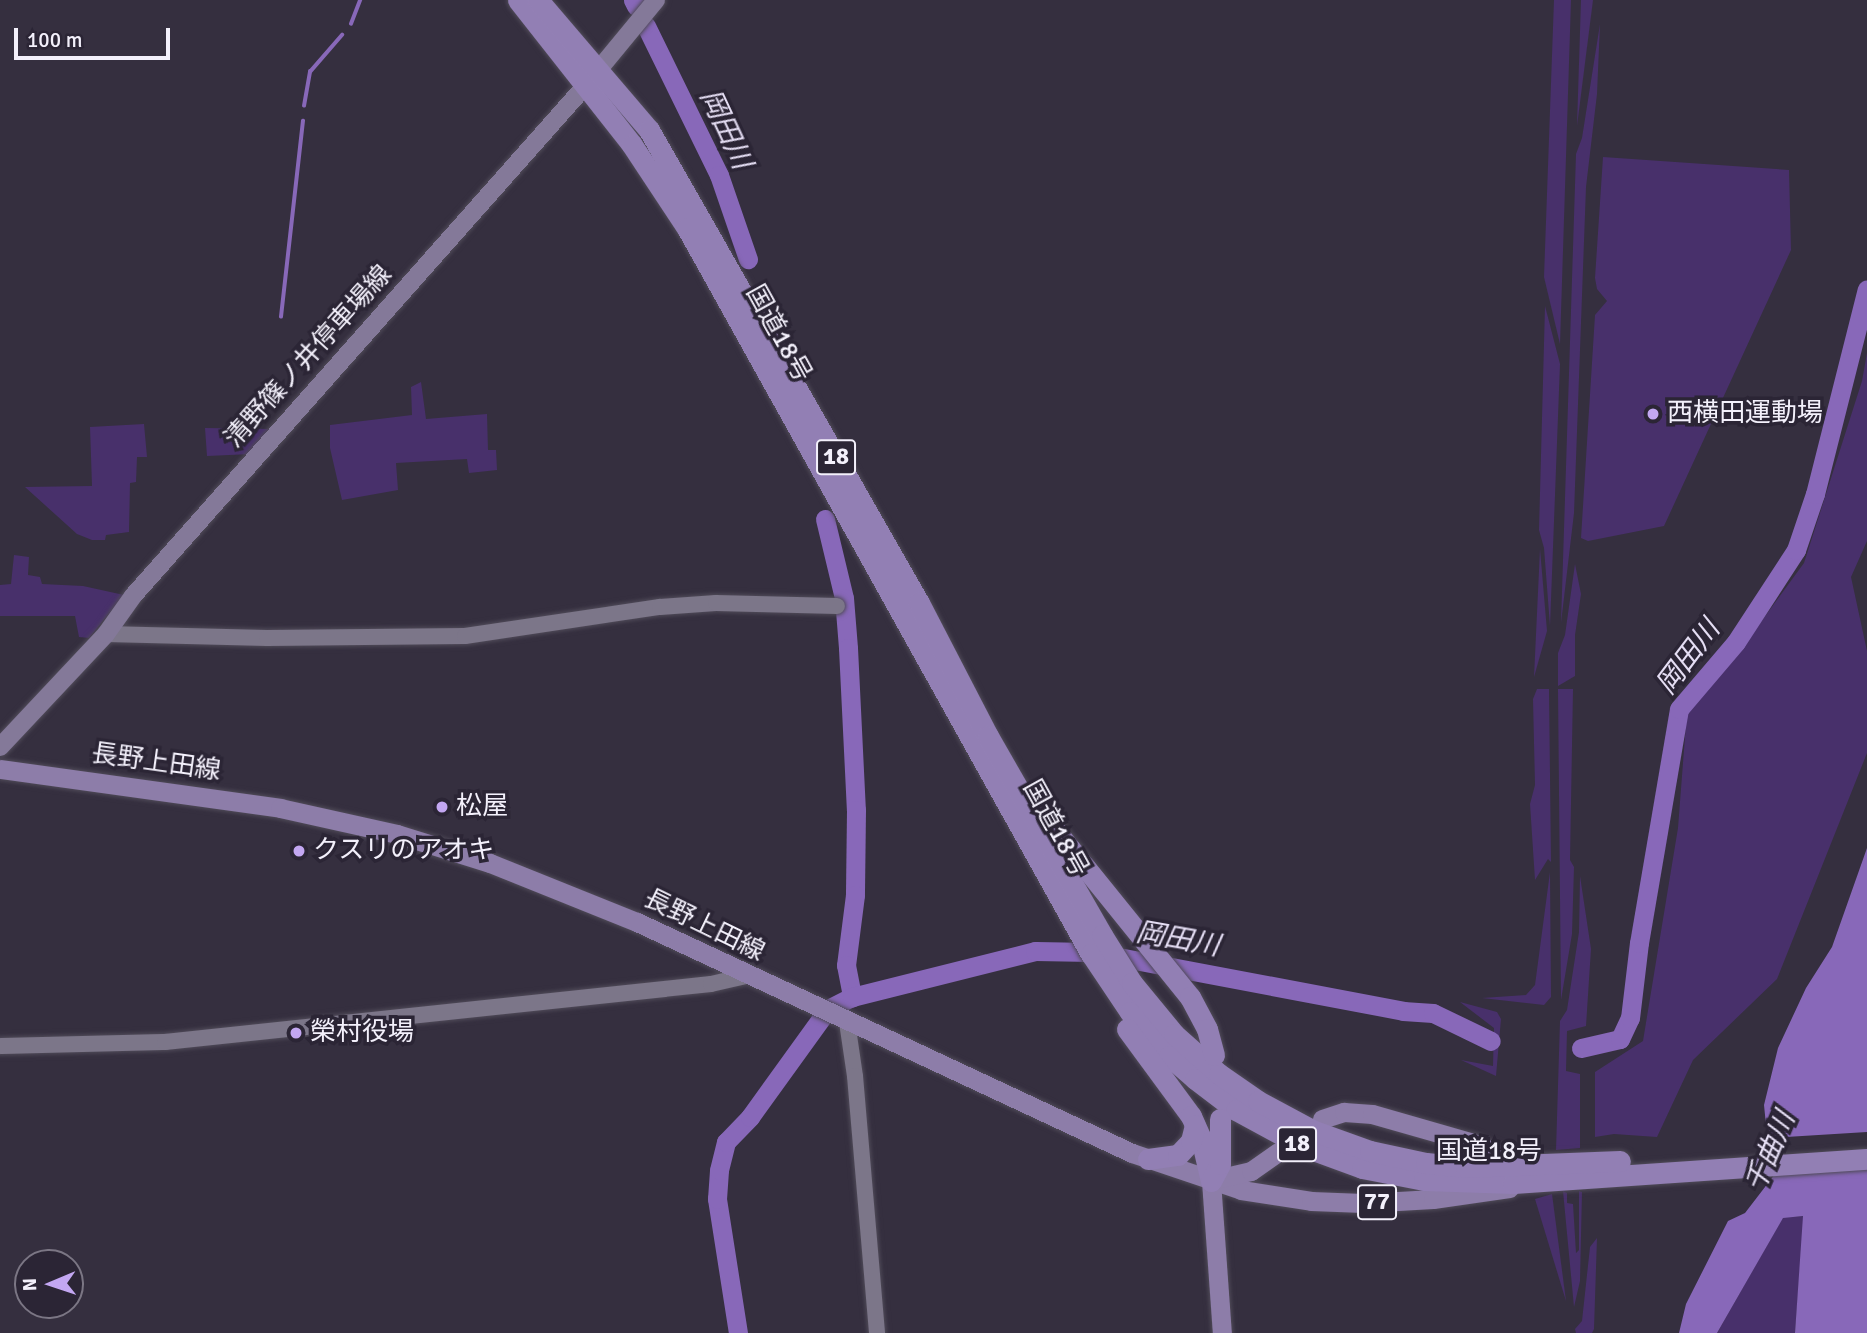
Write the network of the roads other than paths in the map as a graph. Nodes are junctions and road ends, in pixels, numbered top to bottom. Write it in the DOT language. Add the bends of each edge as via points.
graph roads {
  1 [pos="518,0"];
  2 [pos="538,0"];
  3 [pos="656,0"];
  4 [pos="592,77"];
  5 [pos="837,606"];
  6 [pos="106,634"];
  7 [pos="0,747"];
  8 [pos="0,769"];
  9 [pos="1009,789"];
  10 [pos="746,975"];
  11 [pos="1100,980"];
  12 [pos="847,1022"];
  13 [pos="0,1046"];
  14 [pos="1214,1055"];
  15 [pos="1220,1119"];
  16 [pos="1322,1119"];
  17 [pos="1195,1125"];
  18 [pos="1867,1144"];
  19 [pos="1278,1152"];
  20 [pos="1148,1158"];
  21 [pos="1867,1159"];
  22 [pos="1548,1173"];
  23 [pos="1211,1181"];
  24 [pos="877,1333"];
  25 [pos="1222,1333"];
  1 -- 4 [label="highway, 国道18号 / 18"];
  2 -- 4 [label="highway, 国道18号 / 18"];
  3 -- 4 [label="main road, 清野篠ノ井停車場線"];
  4 -- 6 [label="main road, 清野篠ノ井停車場線" via="133,596"];
  4 -- 9 [label="highway, 国道18号 / 18" via="649,130 697,211 919,603"];
  5 -- 6 [label="street" via="716,603 660,607 465,636"];
  6 -- 7 [label="main road, 清野篠ノ井停車場線"];
  8 -- 10 [label="main road, 長野上田線 / 77" via="219,797 397,834 576,895"];
  9 -- 11 [label="highway, 国道18号 / 18" via="1038,880"];
  9 -- 14 [label="highway" via="1183,989 1202,1018"];
  9 -- 22 [label="highway, 国道18号 / 18" via="1132,984 1174,1034 1219,1074 1314,1131 1370,1151 1426,1163"];
  10 -- 12 [label="main road, 長野上田線 / 77"];
  10 -- 13 [label="street" via="711,984 165,1042"];
  11 -- 17 [label="highway"];
  11 -- 22 [label="highway, 国道18号 / 18" via="1181,1068 1236,1110 1288,1140 1341,1161 1402,1177 1469,1183"];
  12 -- 20 [label="main road, 長野上田線 / 77"];
  12 -- 24 [label="street"];
  15 -- 23 [label="highway" via="1221,1156"];
  16 -- 22 [label="main road" via="1344,1112 1372,1114 1473,1143"];
  17 -- 20 [label="highway" via="1191,1141 1178,1155"];
  17 -- 23 [label="highway"];
  18 -- 22 [label="highway, 国道18号 / 18"];
  19 -- 23 [label="main road" via="1251,1171"];
  20 -- 23 [label="main road, 長野上田線 / 77"];
  21 -- 22 [label="highway, 国道18号 / 18"];
  22 -- 23 [label="main road, 77" via="1463,1196 1363,1203 1263,1195"];
  23 -- 25 [label="main road"];
}
